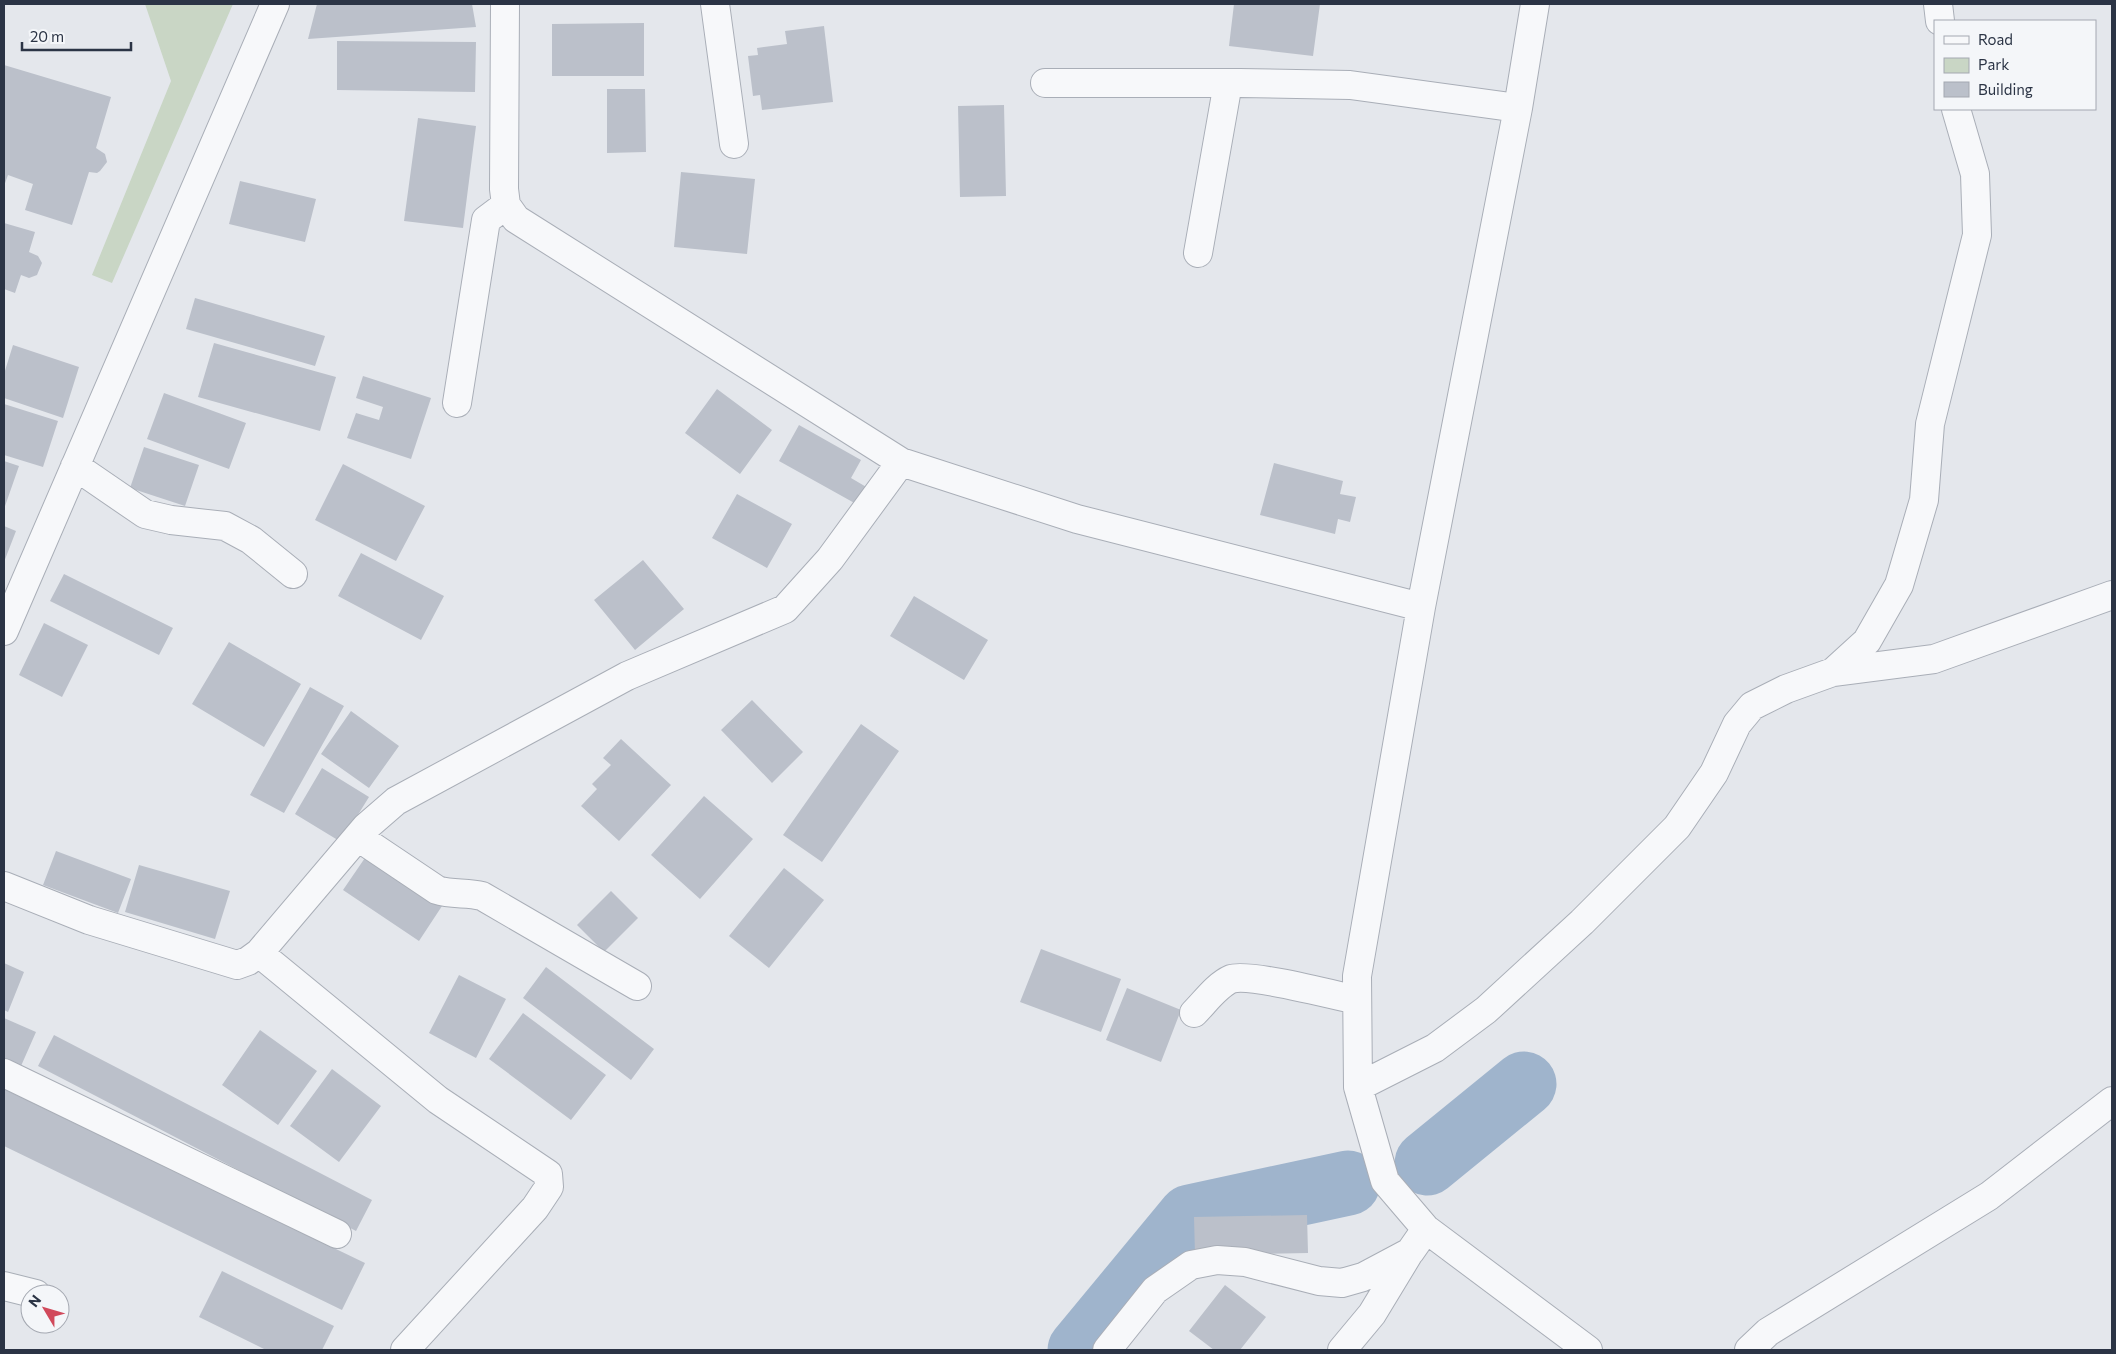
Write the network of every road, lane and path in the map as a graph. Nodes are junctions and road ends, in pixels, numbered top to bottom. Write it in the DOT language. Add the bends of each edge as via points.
graph roads {
  1 [pos="275,4"];
  2 [pos="505,4"];
  3 [pos="715,4"];
  4 [pos="1535,4"];
  5 [pos="1938,4"];
  6 [pos="1940,20"];
  7 [pos="1045,83"];
  8 [pos="1228,83"];
  9 [pos="1518,108"];
  10 [pos="1956,110"];
  11 [pos="734,144"];
  12 [pos="506,205"];
  13 [pos="1198,253"];
  14 [pos="458,403"];
  15 [pos="901,462"];
  16 [pos="75,466"];
  17 [pos="293,574"];
  18 [pos="2112,595"];
  19 [pos="1421,608"];
  20 [pos="4,631"];
  21 [pos="1834,672"];
  22 [pos="358,837"];
  23 [pos="4,886"];
  24 [pos="259,952"];
  25 [pos="636,986"];
  26 [pos="1357,1000"];
  27 [pos="1194,1013"];
  28 [pos="4,1073"];
  29 [pos="1358,1088"];
  30 [pos="2112,1101"];
  31 [pos="1426,1229"];
  32 [pos="337,1234"];
  33 [pos="1410,1252"];
  34 [pos="4,1286"];
  35 [pos="20,1290"];
  36 [pos="405,1350"];
  37 [pos="1107,1350"];
  38 [pos="1342,1350"];
  39 [pos="1588,1350"];
  40 [pos="1748,1350"];
  1 -- 16 [label="street"];
  2 -- 12 [label="street"];
  3 -- 11 [label="street"];
  4 -- 9 [label="street"];
  5 -- 6 [label="street"];
  7 -- 8 [label="street"];
  8 -- 9 [label="street" via="1350,85"];
  8 -- 13 [label="street"];
  9 -- 19 [label="street"];
  10 -- 21 [label="street" via="1975,174 1977,235 1930,424 1924,500 1899,585 1867,641"];
  12 -- 14 [label="street" via="486,220"];
  12 -- 15 [label="street" via="516,219"];
  15 -- 19 [label="street" via="1077,519"];
  15 -- 22 [label="street" via="830,559 785,609 627,676 396,801"];
  16 -- 17 [label="street" via="145,514 225,526 251,540"];
  16 -- 20 [label="street"];
  18 -- 21 [label="street" via="1934,659"];
  19 -- 26 [label="street" via="1357,976"];
  21 -- 29 [label="street" via="1786,689 1752,706 1737,724 1714,773 1677,827 1582,922 1486,1010 1434,1048"];
  22 -- 24 [label="street"];
  22 -- 25 [label="street" via="437,890 447,894 482,896"];
  23 -- 24 [label="street" via="89,920 237,965"];
  24 -- 36 [label="street" via="438,1100 548,1174 548,1188 535,1208"];
  26 -- 27 [label="street" via="1252,978 1232,979 1217,989"];
  26 -- 29 [label="street"];
  28 -- 32 [label="street"];
  29 -- 31 [label="street" via="1385,1181"];
  30 -- 40 [label="street" via="1989,1196 1768,1332"];
  31 -- 33 [label="street"];
  31 -- 39 [label="street"];
  33 -- 37 [label="street" via="1363,1277 1342,1283 1320,1281 1245,1262 1217,1260 1191,1265 1155,1290"];
  33 -- 38 [label="street" via="1372,1314"];
  34 -- 35 [label="street"];
}
